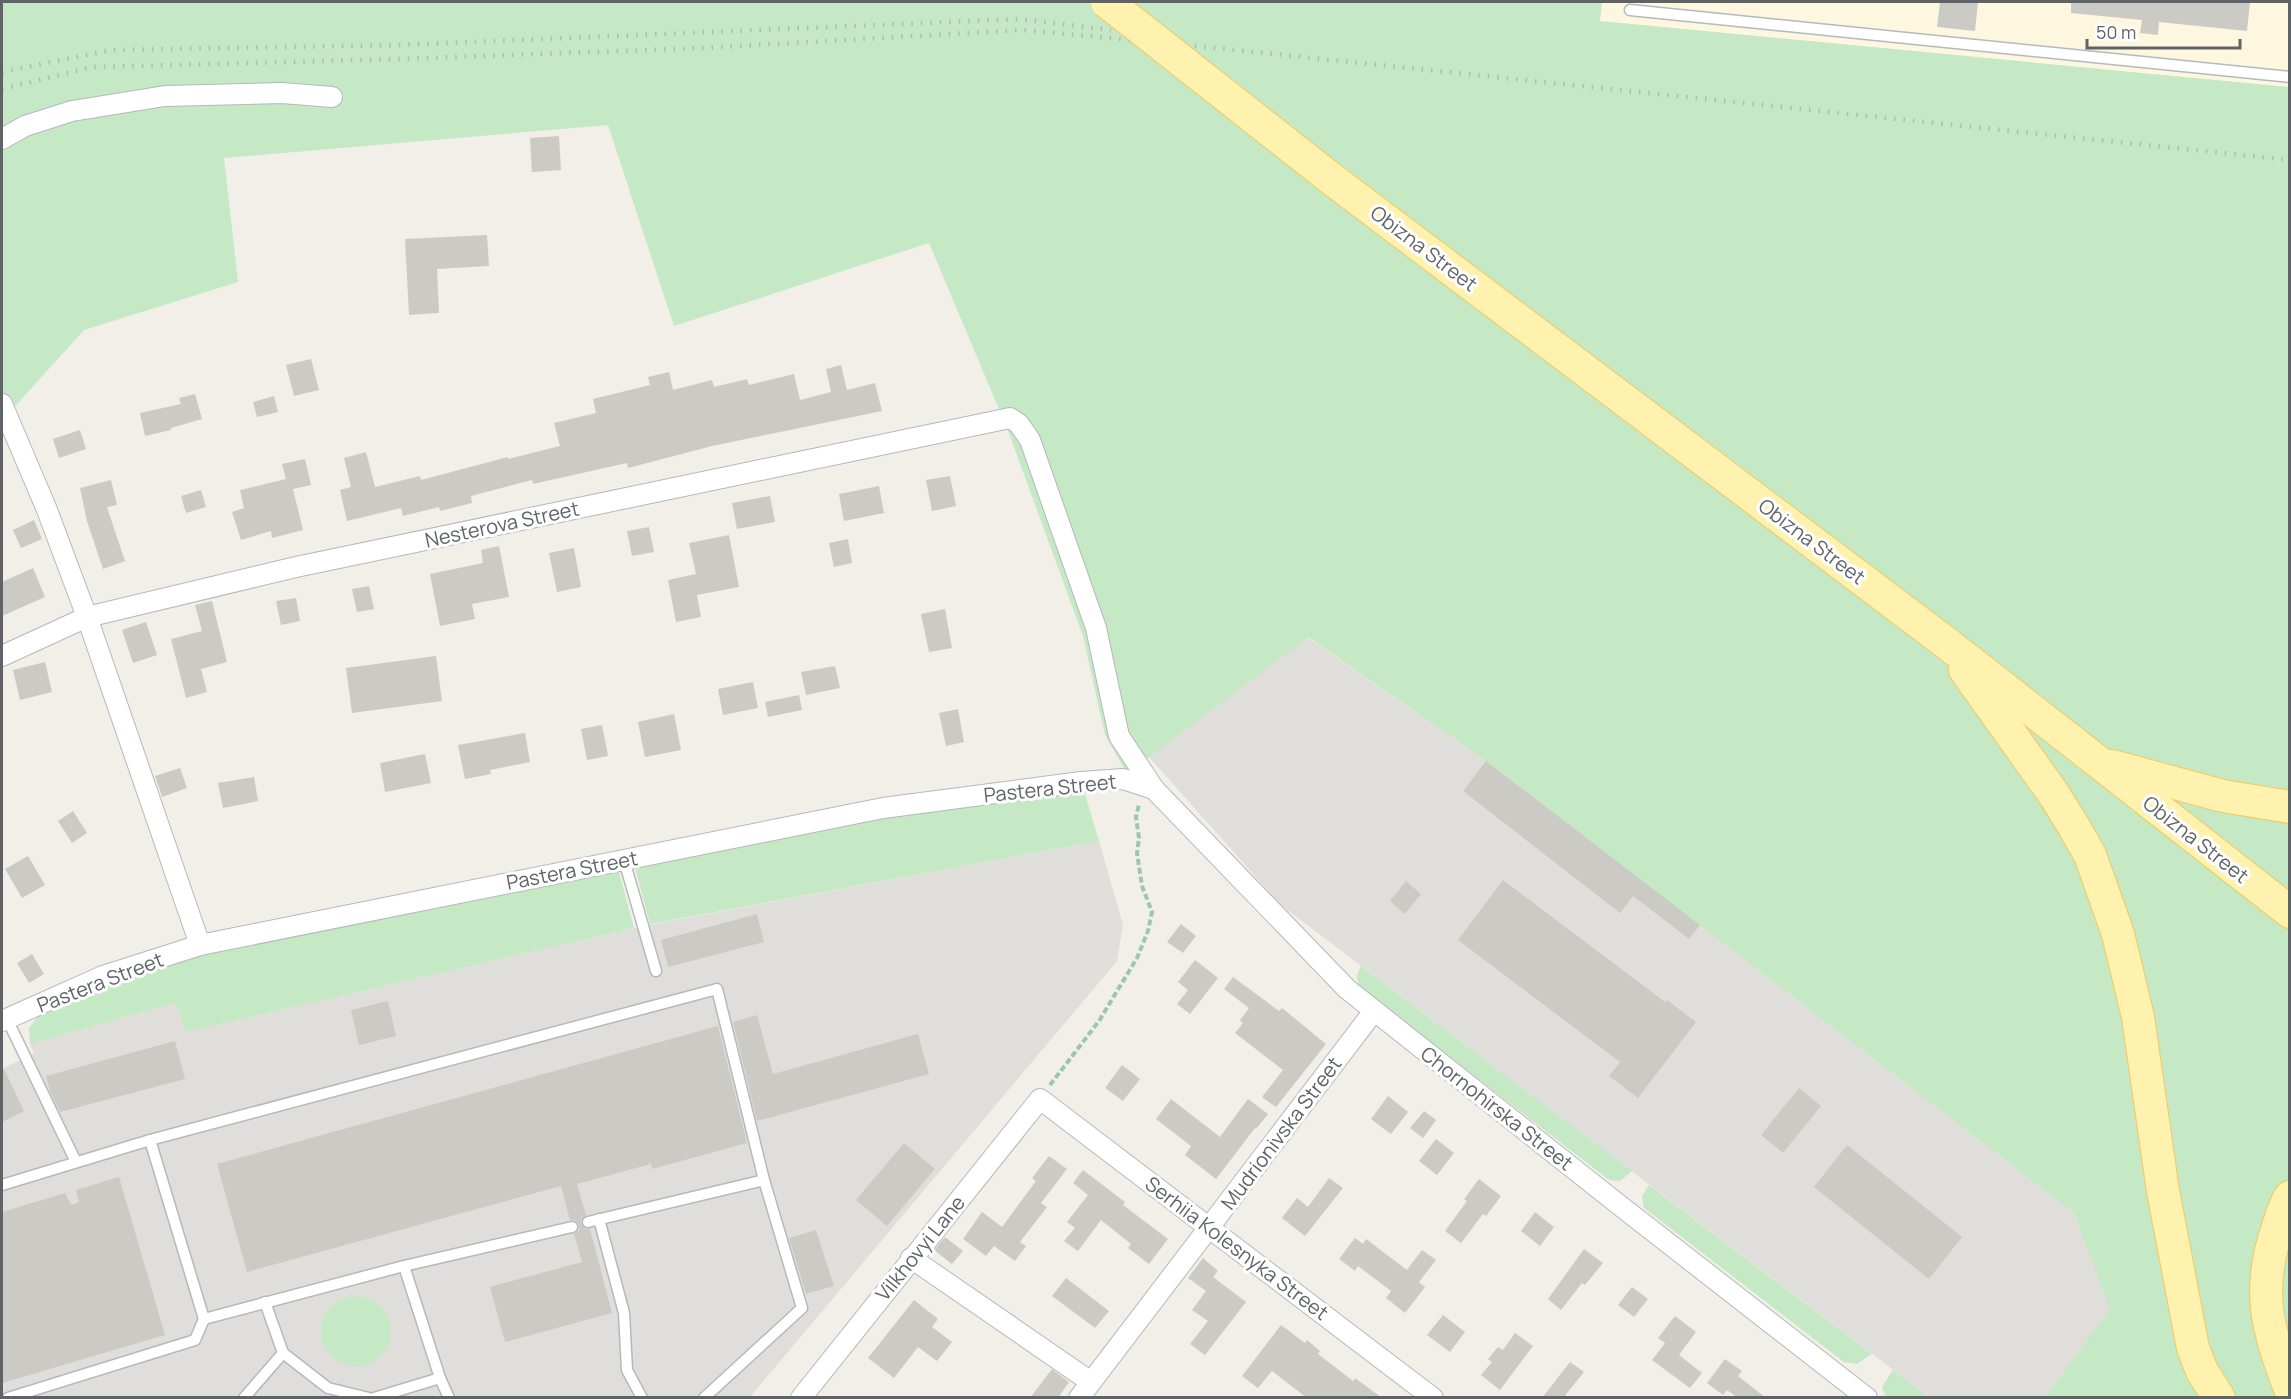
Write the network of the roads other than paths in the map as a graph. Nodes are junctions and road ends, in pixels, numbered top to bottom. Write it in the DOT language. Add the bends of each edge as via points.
graph roads {
  1 [pos="1107,2"];
  2 [pos="1630,10"];
  3 [pos="2289,77"];
  4 [pos="332,97"];
  5 [pos="2,139"];
  6 [pos="2,404"];
  7 [pos="1010,417"];
  8 [pos="87,617"];
  9 [pos="1945,642"];
  10 [pos="2,656"];
  11 [pos="2100,763"];
  12 [pos="1154,789"];
  13 [pos="2289,807"];
  14 [pos="624,860"];
  15 [pos="2289,912"];
  16 [pos="200,945"];
  17 [pos="656,971"];
  18 [pos="1374,1011"];
  19 [pos="4,1020"];
  20 [pos="1040,1099"];
  21 [pos="150,1140"];
  22 [pos="76,1162"];
  23 [pos="764,1180"];
  24 [pos="2,1185"];
  25 [pos="2289,1197"];
  26 [pos="572,1227"];
  27 [pos="1209,1227"];
  28 [pos="911,1258"];
  29 [pos="404,1266"];
  30 [pos="266,1302"];
  31 [pos="204,1318"];
  32 [pos="283,1353"];
  33 [pos="440,1378"];
  34 [pos="2289,1389"];
  35 [pos="1085,1390"];
  36 [pos="8,1398"];
  37 [pos="244,1398"];
  38 [pos="369,1398"];
  39 [pos="374,1398"];
  40 [pos="449,1398"];
  41 [pos="642,1398"];
  42 [pos="704,1398"];
  43 [pos="801,1398"];
  44 [pos="1434,1398"];
  45 [pos="1867,1398"];
  46 [pos="2220,1398"];
  1 -- 9 [label="main road, Obizna Street, bridge" via="1329,177"];
  2 -- 3 [label="lane"];
  4 -- 5 [label="street" via="282,93 165,96 72,111 24,126"];
  6 -- 8 [label="street"];
  7 -- 8 [label="street, Nesterova Street" via="296,567"];
  7 -- 12 [label="street, Chornohirska Street" via="1030,441 1096,628 1119,736"];
  8 -- 10 [label="street, Nesterova Street"];
  8 -- 16 [label="street"];
  9 -- 11 [label="main road, Obizna Street"];
  9 -- 46 [label="main road" via="2055,796 2090,855 2118,934 2138,1017 2163,1191 2193,1348 2202,1371"];
  11 -- 13 [label="main road" via="2223,796"];
  11 -- 15 [label="main road, Obizna Street"];
  12 -- 14 [label="street, Pastera Street" via="1123,779 1092,781 883,808"];
  12 -- 18 [label="street, Chornohirska Street" via="1332,974"];
  14 -- 16 [label="street, Pastera Street"];
  14 -- 17 [label="lane"];
  16 -- 19 [label="street, Pastera Street" via="103,976"];
  18 -- 27 [label="street, Mudrionivska Street"];
  18 -- 45 [label="street, Chornohirska Street"];
  19 -- 22 [label="lane"];
  20 -- 27 [label="street, Serhiia Kolesnyka Street"];
  20 -- 28 [label="street, Vilkhovyi Lane"];
  21 -- 22 [label="lane"];
  21 -- 23 [label="lane" via="717,989"];
  21 -- 31 [label="lane"];
  22 -- 24 [label="lane"];
  23 -- 41 [label="lane" via="593,1221 624,1313 627,1370"];
  23 -- 42 [label="lane" via="802,1308"];
  25 -- 34 [label="main road" via="2268,1260 2266,1294 2268,1324"];
  26 -- 29 [label="lane"];
  27 -- 35 [label="street, Mudrionivska Street"];
  27 -- 44 [label="street, Serhiia Kolesnyka Street"];
  28 -- 35 [label="street"];
  28 -- 43 [label="street, Vilkhovyi Lane"];
  29 -- 30 [label="lane"];
  29 -- 33 [label="lane"];
  30 -- 31 [label="lane"];
  30 -- 32 [label="lane"];
  31 -- 36 [label="lane" via="195,1340"];
  32 -- 37 [label="lane"];
  32 -- 38 [label="lane" via="328,1388"];
  33 -- 39 [label="lane"];
  33 -- 40 [label="lane"];
}
